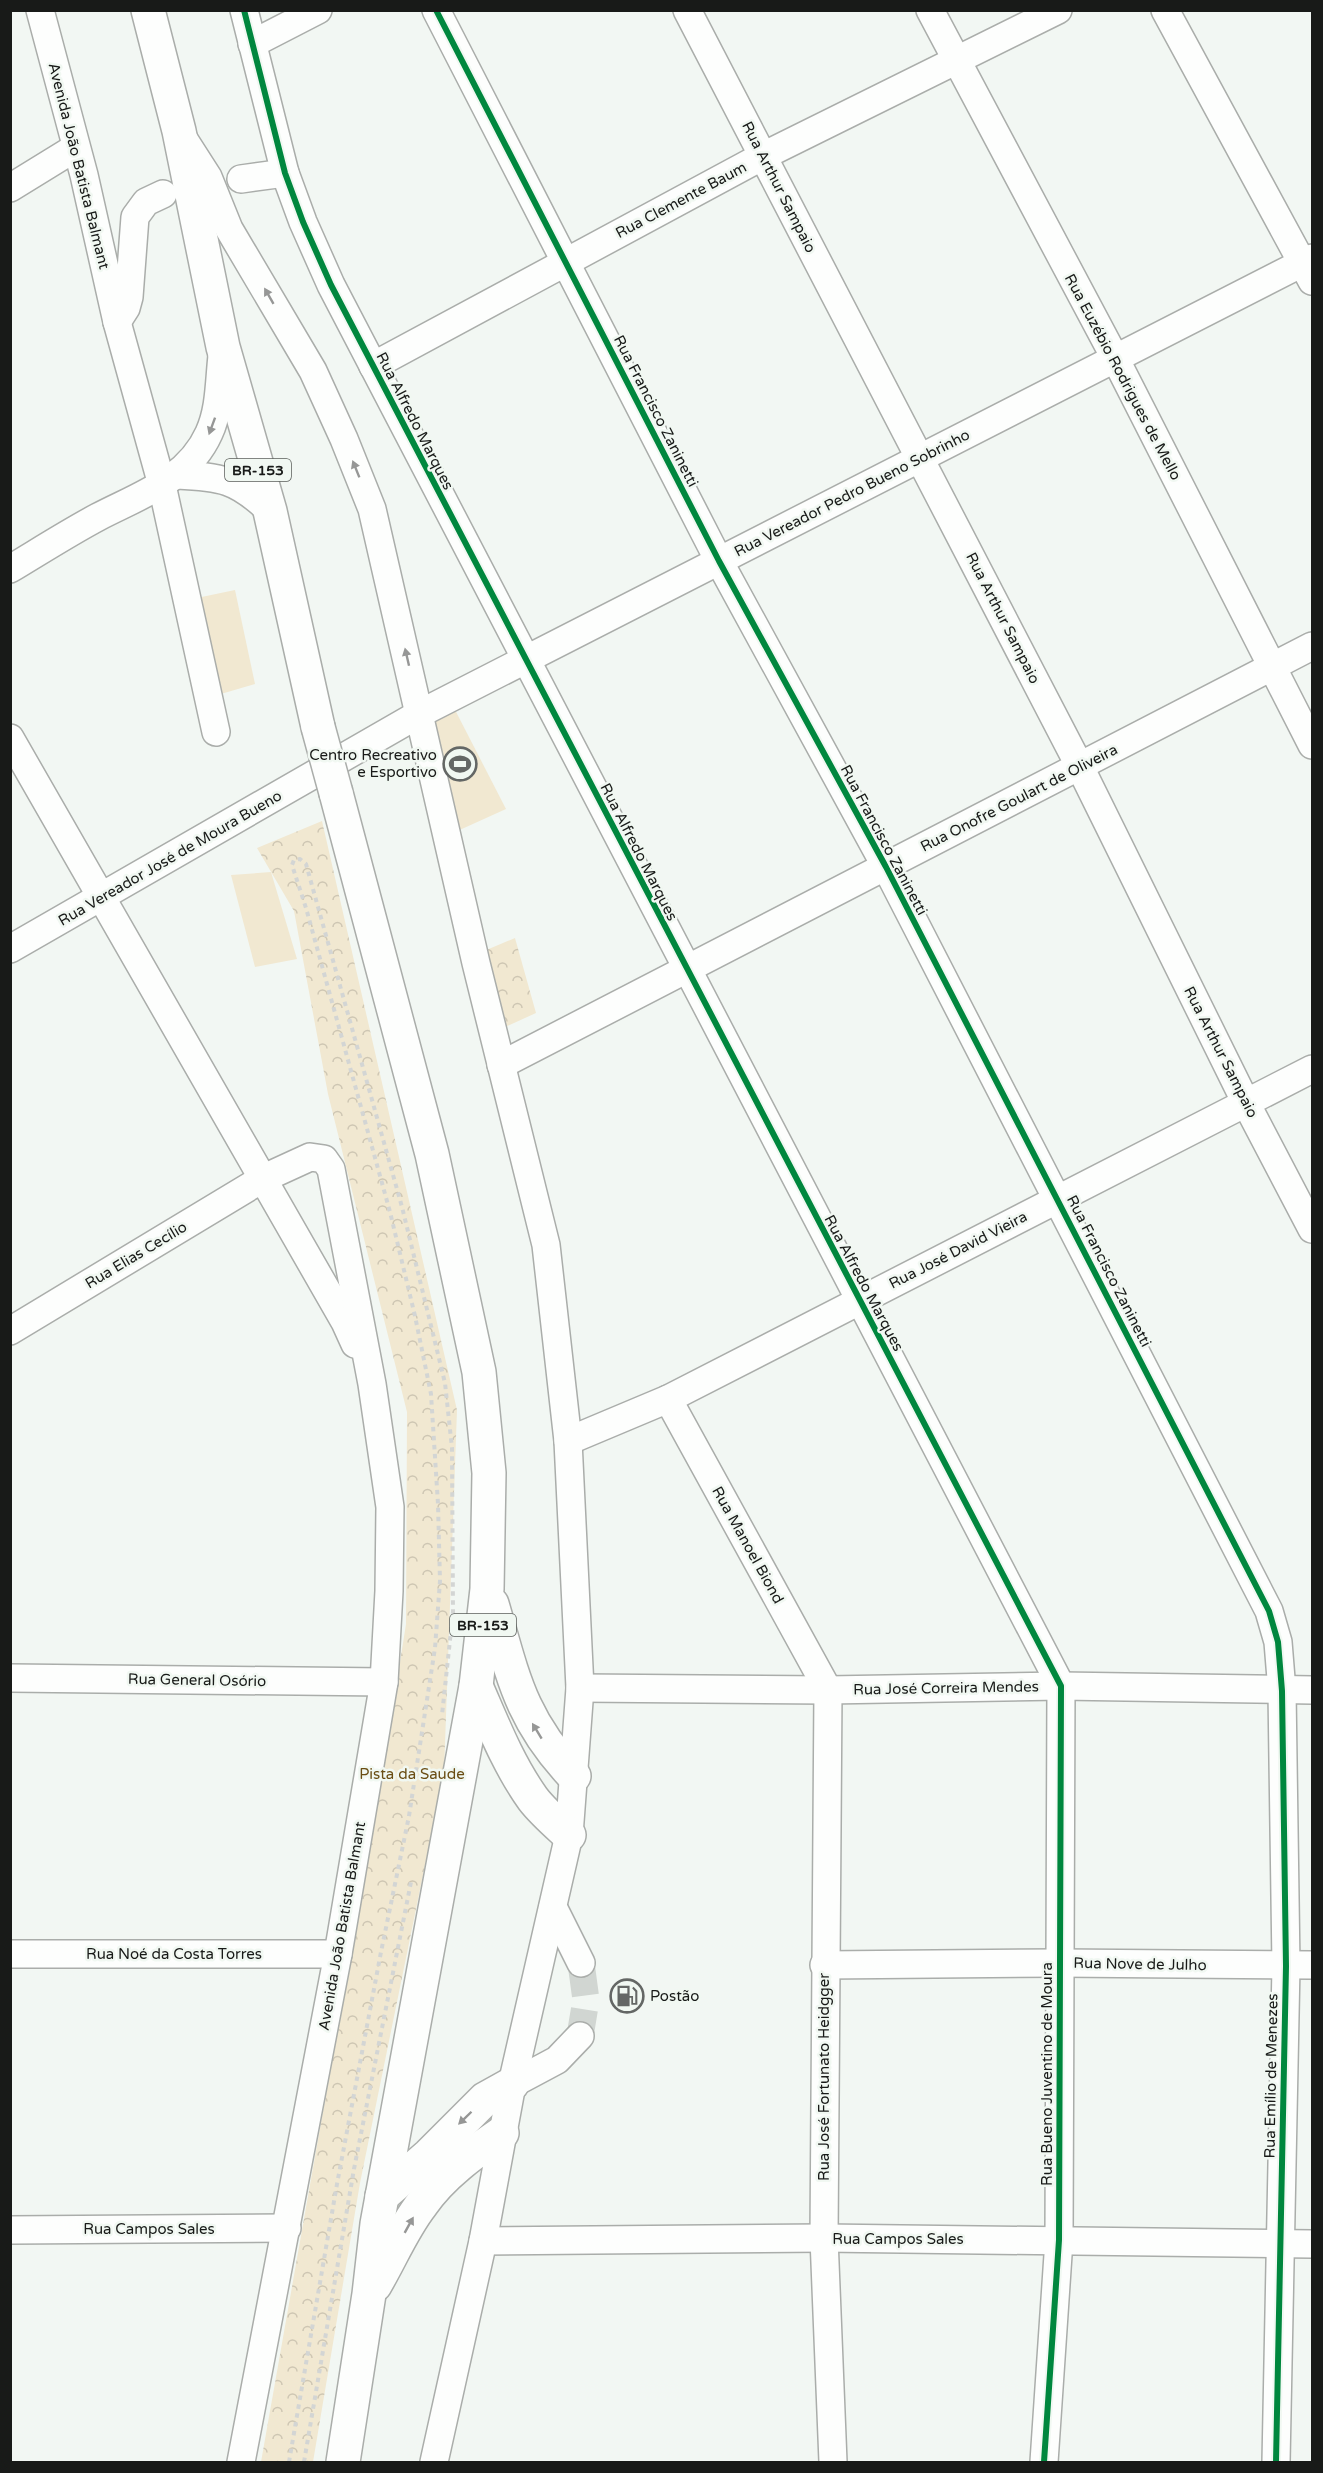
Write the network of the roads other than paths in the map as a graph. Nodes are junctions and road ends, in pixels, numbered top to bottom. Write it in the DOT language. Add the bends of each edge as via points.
graph roads {
  1 [pos="40,10"];
  2 [pos="148,10"];
  3 [pos="244,10"];
  4 [pos="318,10"];
  5 [pos="436,10"];
  6 [pos="687,10"];
  7 [pos="930,10"];
  8 [pos="1058,10"];
  9 [pos="1165,10"];
  10 [pos="252,44"];
  11 [pos="955,59"];
  12 [pos="179,131"];
  13 [pos="75,148"];
  14 [pos="763,156"];
  15 [pos="285,173"];
  16 [pos="241,179"];
  17 [pos="11,188"];
  18 [pos="163,194"];
  19 [pos="566,262"];
  20 [pos="1309,267"];
  21 [pos="117,322"];
  22 [pos="223,347"];
  23 [pos="1115,358"];
  24 [pos="373,366"];
  25 [pos="920,458"];
  26 [pos="169,480"];
  27 [pos="270,511"];
  28 [pos="719,561"];
  29 [pos="10,569"];
  30 [pos="1312,646"];
  31 [pos="526,660"];
  32 [pos="1273,667"];
  33 [pos="419,714"];
  34 [pos="216,732"];
  35 [pos="10,738"];
  36 [pos="1312,745"];
  37 [pos="1080,766"];
  38 [pos="333,780"];
  39 [pos="886,867"];
  40 [pos="102,897"];
  41 [pos="10,949"];
  42 [pos="687,969"];
  43 [pos="501,1065"];
  44 [pos="1312,1069"];
  45 [pos="1246,1103"];
  46 [pos="262,1179"];
  47 [pos="1058,1199"];
  48 [pos="1312,1229"];
  49 [pos="859,1300"];
  50 [pos="10,1331"];
  51 [pos="372,1384"];
  52 [pos="668,1399"];
  53 [pos="568,1442"];
  54 [pos="487,1589"];
  55 [pos="10,1678"];
  56 [pos="384,1682"];
  57 [pos="476,1686"];
  58 [pos="1061,1686"];
  59 [pos="580,1688"];
  60 [pos="828,1690"];
  61 [pos="1312,1690"];
  62 [pos="1282,1691"];
  63 [pos="573,1776"];
  64 [pos="569,1836"];
  65 [pos="553,1907"];
  66 [pos="10,1954"];
  67 [pos="338,1954"];
  68 [pos="581,1963"];
  69 [pos="1059,1963"];
  70 [pos="824,1965"];
  71 [pos="1312,1965"];
  72 [pos="1286,1966"];
  73 [pos="580,2036"];
  74 [pos="512,2084"];
  75 [pos="502,2133"];
  76 [pos="382,2196"];
  77 [pos="287,2228"];
  78 [pos="10,2230"];
  79 [pos="824,2238"];
  80 [pos="1059,2240"];
  81 [pos="483,2241"];
  82 [pos="1279,2244"];
  83 [pos="1312,2244"];
  84 [pos="369,2294"];
  85 [pos="241,2463"];
  86 [pos="343,2463"];
  87 [pos="434,2463"];
  88 [pos="832,2463"];
  89 [pos="1044,2463"];
  90 [pos="1276,2463"];
  1 -- 13 [label="street, Avenida João Batista Balmant"];
  2 -- 12 [label="highway, BR-153"];
  3 -- 10 [label="street, Rua Alfredo Marques"];
  4 -- 10 [label="street"];
  5 -- 19 [label="street, Rua Francisco Zaninetti"];
  6 -- 14 [label="street, Rua Arthur Sampaio"];
  7 -- 11 [label="street, Rua Euzébio Rodrigues de Mello"];
  8 -- 11 [label="street, Rua Clemente Baum"];
  9 -- 20 [label="street"];
  10 -- 15 [label="street, Rua Alfredo Marques"];
  11 -- 14 [label="street, Rua Clemente Baum"];
  11 -- 23 [label="street, Rua Euzébio Rodrigues de Mello"];
  12 -- 22 [label="highway, BR-153"];
  33 -- 12 [label="street, one-way" via="372,509 344,439 313,371 229,228 208,177"];
  13 -- 17 [label="street"];
  13 -- 21 [label="street, Avenida João Batista Balmant"];
  14 -- 19 [label="street, Rua Clemente Baum"];
  14 -- 25 [label="street, Rua Arthur Sampaio"];
  15 -- 16 [label="street"];
  15 -- 24 [label="street, Rua Alfredo Marques" via="331,285"];
  18 -- 21 [label="street" via="146,202 135,217 129,297"];
  19 -- 24 [label="street, Rua Clemente Baum"];
  19 -- 28 [label="street, Rua Francisco Zaninetti"];
  20 -- 23 [label="street, Rua Vereador Pedro Bueno Sobrinho"];
  21 -- 26 [label="street, Avenida João Batista Balmant"];
  22 -- 26 [label="street, one-way" via="219,402 210,432 194,459"];
  22 -- 27 [label="highway, BR-153"];
  23 -- 25 [label="street, Rua Vereador Pedro Bueno Sobrinho"];
  23 -- 32 [label="street, Rua Euzébio Rodrigues de Mello"];
  24 -- 31 [label="street, Rua Alfredo Marques"];
  25 -- 28 [label="street, Rua Vereador Pedro Bueno Sobrinho"];
  25 -- 37 [label="street, Rua Arthur Sampaio"];
  26 -- 27 [label="street" via="214,477 232,482"];
  26 -- 29 [label="street"];
  26 -- 34 [label="street, Avenida João Batista Balmant"];
  27 -- 38 [label="highway, BR-153, bridge"];
  28 -- 31 [label="street, Rua Vereador Pedro Bueno Sobrinho"];
  28 -- 39 [label="street, Rua Francisco Zaninetti"];
  30 -- 32 [label="street, Rua Onofre Goulart de Oliveira"];
  31 -- 33 [label="street, Rua Vereador Pedro Bueno Sobrinho"];
  31 -- 42 [label="street, Rua Alfredo Marques"];
  32 -- 36 [label="street, Rua Euzébio Rodrigues de Mello"];
  32 -- 37 [label="street, Rua Onofre Goulart de Oliveira"];
  33 -- 38 [label="street, Rua Vereador Pedro Bueno Sobrinho"];
  33 -- 43 [label="street"];
  35 -- 40 [label="street"];
  37 -- 39 [label="street, Rua Onofre Goulart de Oliveira"];
  37 -- 45 [label="street, Rua Arthur Sampaio"];
  38 -- 40 [label="street, Rua Vereador José de Moura Bueno"];
  38 -- 54 [label="highway, BR-153" via="432,1154 479,1372 489,1473"];
  39 -- 42 [label="street, Rua Onofre Goulart de Oliveira"];
  39 -- 47 [label="street, Rua Francisco Zaninetti"];
  40 -- 41 [label="street, Rua Vereador José de Moura Bueno"];
  40 -- 46 [label="street"];
  42 -- 43 [label="street, Rua Onofre Goulart de Oliveira"];
  42 -- 49 [label="street, Rua Alfredo Marques"];
  43 -- 53 [label="street" via="546,1245"];
  44 -- 45 [label="street, Rua José David Vieira"];
  45 -- 47 [label="street, Rua José David Vieira"];
  45 -- 48 [label="street, Rua Arthur Sampaio"];
  46 -- 50 [label="street, Rua Elias Cecílio"];
  46 -- 51 [label="street" via="345,1322"];
  46 -- 51 [label="street, Rua Elias Cecílio" via="310,1157 324,1159 331,1169"];
  47 -- 49 [label="street, Rua José David Vieira"];
  47 -- 62 [label="street, Rua Francisco Zaninetti" via="1268,1610 1278,1642"];
  49 -- 52 [label="street, Rua José David Vieira"];
  49 -- 58 [label="street, Rua Alfredo Marques"];
  51 -- 56 [label="street, Avenida João Batista Balmant" via="390,1507"];
  52 -- 53 [label="street, Rua José David Vieira"];
  52 -- 60 [label="street, Rua Manoel Biond"];
  53 -- 59 [label="street"];
  54 -- 57 [label="highway, BR-153"];
  63 -- 54 [label="highway, one-way" via="553,1755 523,1706"];
  55 -- 56 [label="street, Rua General Osório"];
  56 -- 67 [label="street, Avenida João Batista Balmant"];
  57 -- 64 [label="highway" via="516,1772 534,1800"];
  57 -- 76 [label="highway, BR-153"];
  58 -- 60 [label="street, Rua José Correira Mendes"];
  58 -- 62 [label="street, Rua José Correira Mendes"];
  58 -- 69 [label="street, Rua Bueno Juventino de Moura"];
  59 -- 60 [label="street, Rua José Correira Mendes"];
  59 -- 63 [label="street"];
  60 -- 70 [label="street, Rua José Fortunato Heidgger"];
  61 -- 62 [label="street, Rua José Correira Mendes"];
  62 -- 72 [label="street, Rua Emílio de Menezes"];
  63 -- 64 [label="street"];
  64 -- 65 [label="street"];
  65 -- 68 [label="street"];
  65 -- 74 [label="street"];
  66 -- 67 [label="street, Rua Noé da Costa Torres"];
  67 -- 77 [label="street, Avenida João Batista Balmant"];
  69 -- 70 [label="street, Rua Nove de Julho"];
  69 -- 72 [label="street, Rua Nove de Julho"];
  69 -- 80 [label="street, Rua Bueno Juventino de Moura"];
  70 -- 79 [label="street, Rua José Fortunato Heidgger"];
  71 -- 72 [label="street, Rua Nove de Julho"];
  72 -- 82 [label="street, Rua Emílio de Menezes"];
  73 -- 74 [label="street" via="557,2060"];
  74 -- 75 [label="street"];
  74 -- 76 [label="highway, one-way" via="485,2099"];
  75 -- 81 [label="street"];
  84 -- 75 [label="highway, one-way" via="435,2187"];
  76 -- 84 [label="highway, BR-153"];
  77 -- 78 [label="street, Rua Campos Sales"];
  77 -- 85 [label="street, Avenida João Batista Balmant"];
  79 -- 80 [label="street, Rua Campos Sales"];
  79 -- 81 [label="street, Rua Campos Sales"];
  79 -- 88 [label="street, Rua José Fortunato Heidgger"];
  80 -- 82 [label="street, Rua Campos Sales"];
  80 -- 89 [label="street, Rua Bueno Juventino de Moura"];
  81 -- 87 [label="street"];
  82 -- 83 [label="street, Rua Campos Sales"];
  82 -- 90 [label="street, Rua Emílio de Menezes"];
  84 -- 86 [label="highway, BR-153"];
}
